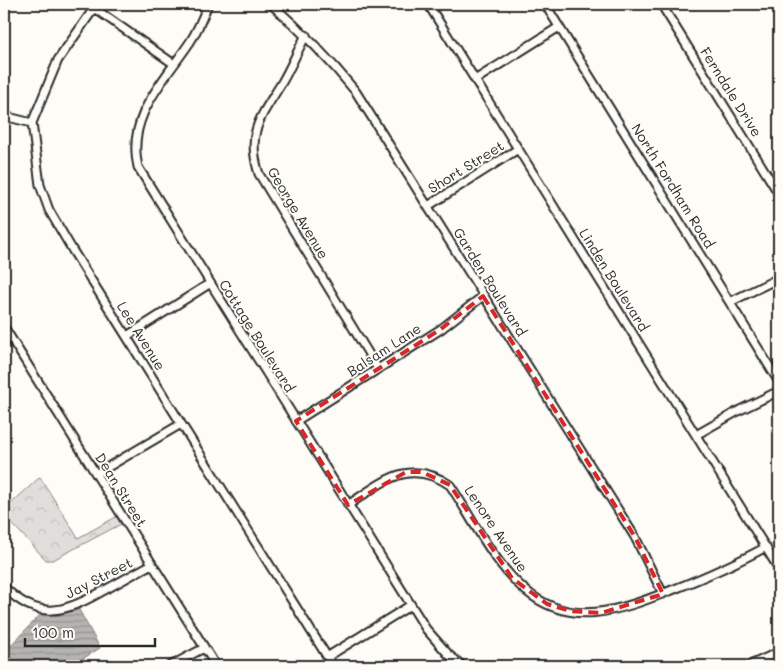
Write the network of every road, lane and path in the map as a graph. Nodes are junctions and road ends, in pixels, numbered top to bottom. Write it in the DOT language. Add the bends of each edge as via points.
graph roads {
  1 [pos="208,4"];
  2 [pos="271,4"];
  3 [pos="428,4"];
  4 [pos="545,4"];
  5 [pos="661,4"];
  6 [pos="95,6"];
  7 [pos="559,27"];
  8 [pos="306,36"];
  9 [pos="174,64"];
  10 [pos="475,80"];
  11 [pos="4,116"];
  12 [pos="32,123"];
  13 [pos="518,149"];
  14 [pos="779,194"];
  15 [pos="428,206"];
  16 [pos="779,278"];
  17 [pos="209,284"];
  18 [pos="483,296"];
  19 [pos="730,302"];
  20 [pos="4,327"];
  21 [pos="6,335"];
  22 [pos="126,336"];
  23 [pos="378,369"];
  24 [pos="779,382"];
  25 [pos="779,391"];
  26 [pos="296,421"];
  27 [pos="181,424"];
  28 [pos="696,435"];
  29 [pos="96,474"];
  30 [pos="348,504"];
  31 [pos="766,547"];
  32 [pos="152,564"];
  33 [pos="779,569"];
  34 [pos="4,588"];
  35 [pos="663,594"];
  36 [pos="411,605"];
  37 [pos="204,648"];
  38 [pos="779,652"];
  39 [pos="328,657"];
  40 [pos="170,666"];
  41 [pos="216,666"];
  42 [pos="333,666"];
  43 [pos="463,666"];
  44 [pos="748,666"];
  1 -- 9 [label="street, Cottage Boulevard" via="191,41"];
  2 -- 8 [label="street, Garden Boulevard"];
  3 -- 10 [label="street, Linden Boulevard"];
  4 -- 7 [label="street, North Fordham Road"];
  5 -- 14 [label="street, Ferndale Drive"];
  6 -- 9 [label="street"];
  6 -- 12 [label="street, Lee Avenue" via="58,60"];
  7 -- 10 [label="street"];
  7 -- 19 [label="street, North Fordham Road"];
  8 -- 15 [label="street, Garden Boulevard" via="356,92"];
  8 -- 23 [label="street, George Avenue" via="259,118 253,156 259,174"];
  9 -- 17 [label="street, Cottage Boulevard" via="140,118 135,156 142,177"];
  10 -- 13 [label="street, Linden Boulevard"];
  11 -- 12 [label="street"];
  12 -- 22 [label="street, Lee Avenue" via="40,185 49,210"];
  13 -- 15 [label="street, Short Street"];
  13 -- 28 [label="street, Linden Boulevard"];
  15 -- 18 [label="street, Garden Boulevard"];
  16 -- 19 [label="street"];
  17 -- 22 [label="street"];
  17 -- 26 [label="street, Cottage Boulevard"];
  18 -- 23 [label="street, Balsam Lane" via="441,329"];
  18 -- 35 [label="street, Garden Boulevard" via="635,537"];
  19 -- 24 [label="street, North Fordham Road"];
  20 -- 21 [label="street, Dean Street"];
  21 -- 29 [label="street, Dean Street"];
  22 -- 27 [label="street, Lee Avenue"];
  23 -- 26 [label="street, Balsam Lane"];
  25 -- 28 [label="street"];
  26 -- 30 [label="street, Cottage Boulevard"];
  27 -- 29 [label="street"];
  27 -- 39 [label="street, Lee Avenue"];
  28 -- 31 [label="street, Linden Boulevard"];
  29 -- 32 [label="street, Dean Street"];
  30 -- 35 [label="street, Lenore Avenue" via="393,476 422,472 438,476 450,485 512,578 526,592 547,604 570,611 601,613 627,608"];
  30 -- 36 [label="street, Cottage Boulevard"];
  31 -- 33 [label="street, Linden Boulevard"];
  31 -- 35 [label="street, Lenore Avenue" via="725,569"];
  32 -- 34 [label="street, Jay Street" via="74,607 60,611 41,610 25,604"];
  32 -- 37 [label="street, Dean Street"];
  36 -- 39 [label="street"];
  36 -- 43 [label="street, Cottage Boulevard" via="426,630"];
  37 -- 40 [label="street"];
  37 -- 41 [label="street, Dean Street"];
  38 -- 44 [label="street"];
  39 -- 42 [label="street, Lee Avenue"];
}
